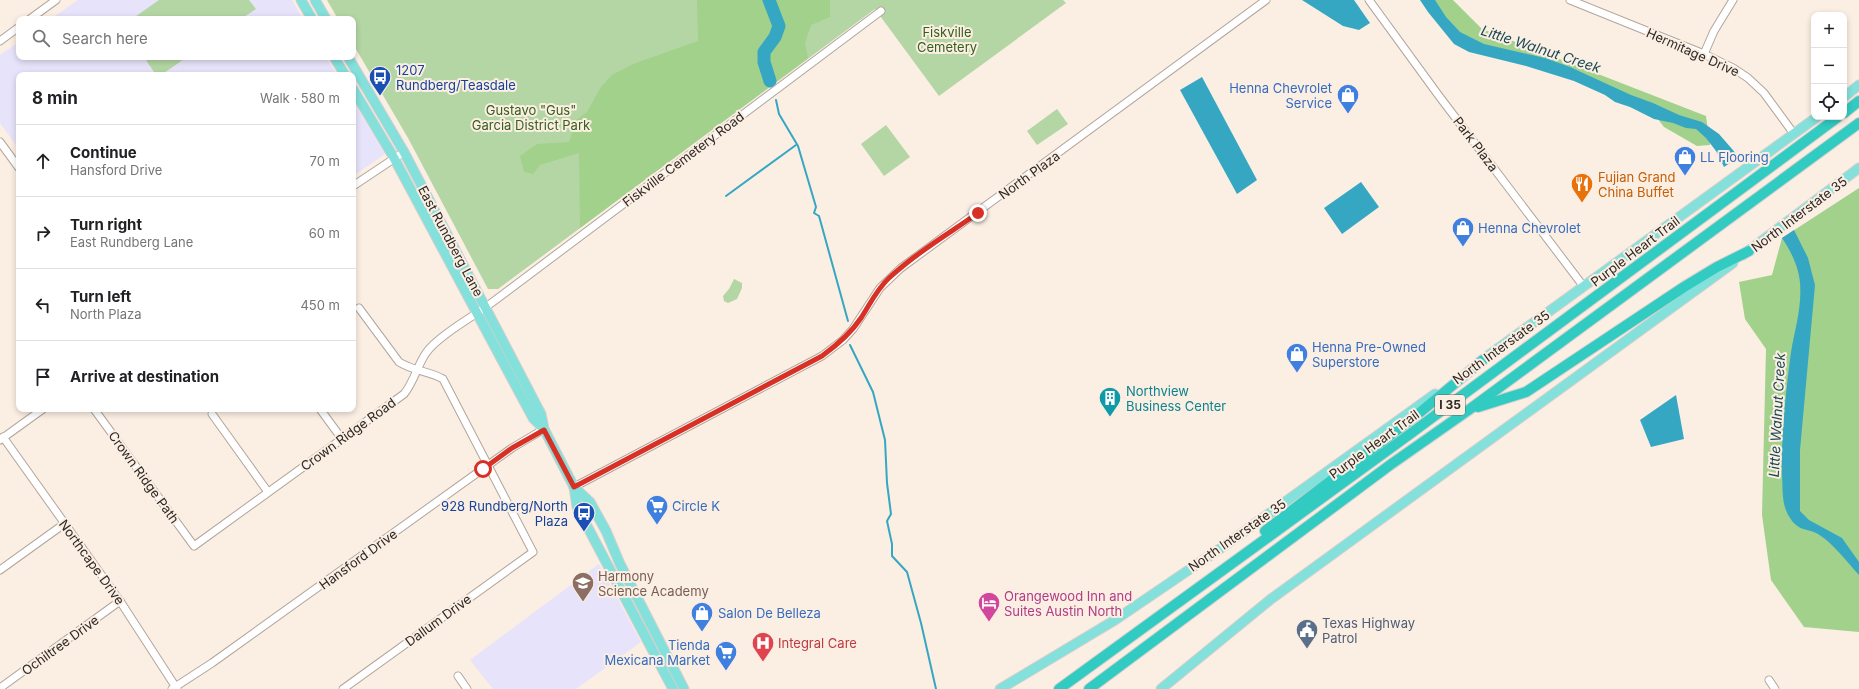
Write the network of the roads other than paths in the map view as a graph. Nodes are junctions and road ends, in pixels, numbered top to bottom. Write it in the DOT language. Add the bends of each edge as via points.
graph roads {
  1 [pos="56,0"];
  2 [pos="301,0"];
  3 [pos="315,0"];
  4 [pos="1266,0"];
  5 [pos="1369,0"];
  6 [pos="1570,0"];
  7 [pos="1733,0"];
  8 [pos="881,11"];
  9 [pos="34,16"];
  10 [pos="310,16"];
  11 [pos="324,16"];
  12 [pos="16,29"];
  13 [pos="0,40"];
  14 [pos="1704,54"];
  15 [pos="336,60"];
  16 [pos="350,60"];
  17 [pos="343,72"];
  18 [pos="1859,85"];
  19 [pos="369,92"];
  20 [pos="356,94"];
  21 [pos="1847,95"];
  22 [pos="1859,102"];
  23 [pos="363,107"];
  24 [pos="1847,111"];
  25 [pos="1813,120"];
  26 [pos="1834,120"];
  27 [pos="1859,123"];
  28 [pos="1794,134"];
  29 [pos="0,142"];
  30 [pos="404,152"];
  31 [pos="394,158"];
  32 [pos="16,164"];
  33 [pos="1859,168"];
  34 [pos="356,184"];
  35 [pos="1749,251"];
  36 [pos="1584,287"];
  37 [pos="360,308"];
  38 [pos="486,308"];
  39 [pos="477,313"];
  40 [pos="1483,360"];
  41 [pos="417,371"];
  42 [pos="1470,409"];
  43 [pos="39,412"];
  44 [pos="96,412"];
  45 [pos="322,412"];
  46 [pos="212,414"];
  47 [pos="544,430"];
  48 [pos="2,439"];
  49 [pos="342,439"];
  50 [pos="489,465"];
  51 [pos="574,487"];
  52 [pos="268,492"];
  53 [pos="64,524"];
  54 [pos="194,546"];
  55 [pos="1236,559"];
  56 [pos="0,570"];
  57 [pos="120,601"];
  58 [pos="458,676"];
  59 [pos="1769,680"];
  60 [pos="0,688"];
  61 [pos="175,688"];
  62 [pos="343,689"];
  63 [pos="467,689"];
  64 [pos="673,689"];
  65 [pos="684,689"];
  66 [pos="1000,689"];
  67 [pos="1060,689"];
  68 [pos="1089,689"];
  69 [pos="1161,689"];
  70 [pos="1775,689"];
  1 -- 9 [label="street"];
  2 -- 10 [label="main road"];
  3 -- 11 [label="main road"];
  4 -- 51 [label="street, North Plaza" via="901,268 880,288 853,330 822,356"];
  5 -- 36 [label="street, Park Plaza"];
  6 -- 14 [label="street, Hermitage Drive"];
  7 -- 14 [label="street" via="1714,31"];
  8 -- 38 [label="street, Fiskville Cemetery Road"];
  12 -- 13 [label="street"];
  14 -- 28 [label="street, Hermitage Drive" via="1748,78 1764,93"];
  15 -- 17 [label="main road"];
  16 -- 19 [label="main road, East Rundberg Lane"];
  18 -- 21 [label="main road"];
  19 -- 23 [label="main road"];
  19 -- 30 [label="main road, East Rundberg Lane"];
  20 -- 23 [label="main road, East Rundberg Lane"];
  22 -- 24 [label="highway"];
  23 -- 31 [label="main road, East Rundberg Lane"];
  25 -- 28 [label="main road, North Interstate 35"];
  26 -- 55 [label="highway, Purple Heart Trail / I 35" via="1410,434"];
  27 -- 42 [label="highway, Purple Heart Trail / I 35"];
  28 -- 36 [label="main road, North Interstate 35"];
  29 -- 32 [label="street"];
  30 -- 31 [label="street"];
  30 -- 38 [label="main road, East Rundberg Lane"];
  31 -- 34 [label="street"];
  31 -- 39 [label="main road, East Rundberg Lane"];
  33 -- 35 [label="main road, North Interstate 35"];
  35 -- 42 [label="highway" via="1684,287 1526,392"];
  35 -- 69 [label="main road, North Interstate 35" via="1271,599"];
  36 -- 40 [label="main road, North Interstate 35"];
  37 -- 41 [label="street" via="399,362"];
  38 -- 39 [label="street, Crown Ridge Road"];
  38 -- 47 [label="main road, East Rundberg Lane" via="542,414"];
  39 -- 41 [label="street, Crown Ridge Road" via="431,347"];
  39 -- 47 [label="main road, East Rundberg Lane" via="533,418"];
  40 -- 55 [label="highway" via="1418,414 1268,528"];
  40 -- 66 [label="main road, North Interstate 35" via="1115,620"];
  41 -- 49 [label="street, Crown Ridge Road" via="404,394"];
  41 -- 50 [label="street" via="443,378"];
  42 -- 68 [label="highway, Purple Heart Trail / I 35" via="1390,465"];
  43 -- 48 [label="street"];
  44 -- 54 [label="street, Crown Ridge Path"];
  45 -- 49 [label="street"];
  46 -- 52 [label="street"];
  47 -- 50 [label="street, Hansford Drive"];
  47 -- 51 [label="main road, East Rundberg Lane"];
  48 -- 53 [label="street, Northcape Drive"];
  49 -- 52 [label="street, Crown Ridge Road"];
  50 -- 61 [label="street, Hansford Drive"];
  50 -- 62 [label="street, Dallum Drive" via="533,552"];
  51 -- 64 [label="main road, East Rundberg Lane" via="577,507"];
  51 -- 65 [label="main road, East Rundberg Lane" via="590,502 606,531 620,564"];
  52 -- 54 [label="street, Crown Ridge Road"];
  53 -- 56 [label="street"];
  53 -- 57 [label="street, Northcape Drive"];
  55 -- 67 [label="highway, Purple Heart Trail / I 35"];
  57 -- 60 [label="street, Ochiltree Drive"];
  57 -- 61 [label="street, Northcape Drive"];
  58 -- 63 [label="street"];
  59 -- 70 [label="street"];
}
